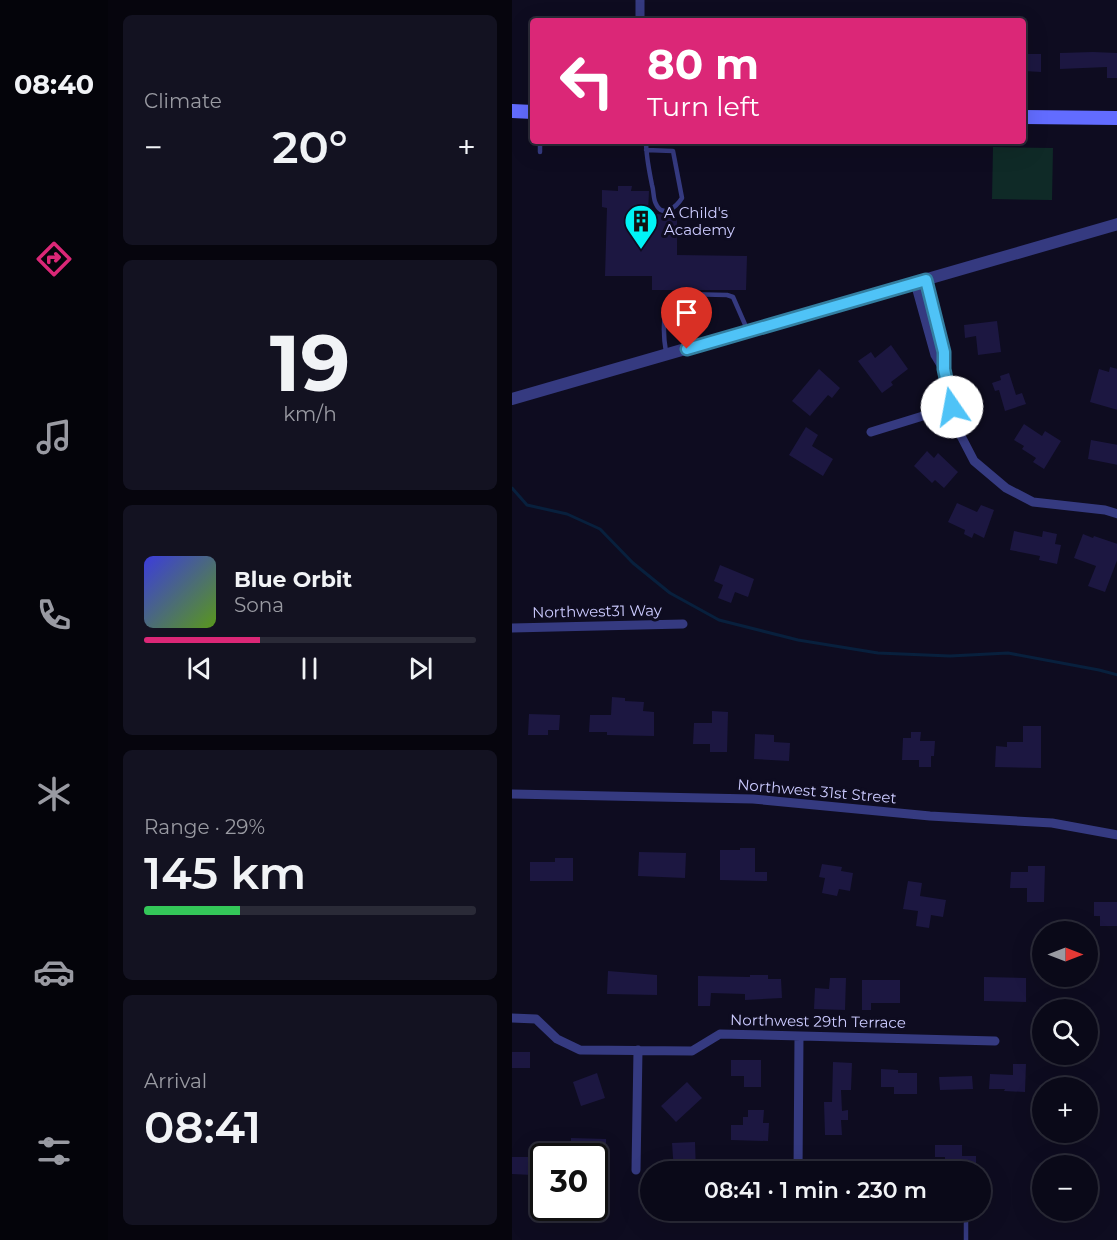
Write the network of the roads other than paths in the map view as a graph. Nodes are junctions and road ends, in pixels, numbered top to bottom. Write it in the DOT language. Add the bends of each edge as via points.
graph roads {
  1 [pos="640,0"];
  2 [pos="640,18"];
  3 [pos="512,111"];
  4 [pos="530,112"];
  5 [pos="1026,117"];
  6 [pos="1118,118"];
  7 [pos="540,144"];
  8 [pos="646,144"];
  9 [pos="646,150"];
  10 [pos="540,152"];
  11 [pos="1118,224"];
  12 [pos="920,282"];
  13 [pos="748,331"];
  14 [pos="666,354"];
  15 [pos="512,399"];
  16 [pos="952,407"];
  17 [pos="871,432"];
  18 [pos="1118,514"];
  19 [pos="683,624"];
  20 [pos="512,628"];
  21 [pos="512,794"];
  22 [pos="1118,835"];
  23 [pos="512,1018"];
  24 [pos="799,1036"];
  25 [pos="995,1041"];
  26 [pos="638,1050"];
  27 [pos="798,1161"];
  28 [pos="636,1170"];
  29 [pos="966,1221"];
  30 [pos="966,1240"];
  1 -- 2 [label="street"];
  3 -- 4 [label="main road"];
  5 -- 6 [label="main road"];
  7 -- 10 [label="lane"];
  8 -- 9 [label="lane"];
  9 -- 9 [label="lane" via="656,206 670,210 682,198 673,151"];
  11 -- 12 [label="street"];
  12 -- 13 [label="street"];
  12 -- 16 [label="street" via="935,355 944,369"];
  13 -- 14 [label="street"];
  13 -- 14 [label="lane" via="733,297 672,296 665,321"];
  14 -- 15 [label="street"];
  16 -- 17 [label="street"];
  16 -- 18 [label="street" via="974,461 1006,489 1033,502"];
  19 -- 20 [label="street, Northwest31 Way"];
  21 -- 22 [label="street, Northwest 31st Street" via="753,799 1052,823"];
  23 -- 26 [label="street, Northwest 29th Terrace" via="536,1019 557,1039 580,1050"];
  24 -- 25 [label="street, Northwest 29th Terrace"];
  24 -- 26 [label="street, Northwest 29th Terrace" via="720,1034 692,1051"];
  24 -- 27 [label="street"];
  26 -- 28 [label="street"];
  29 -- 30 [label="lane"];
}
